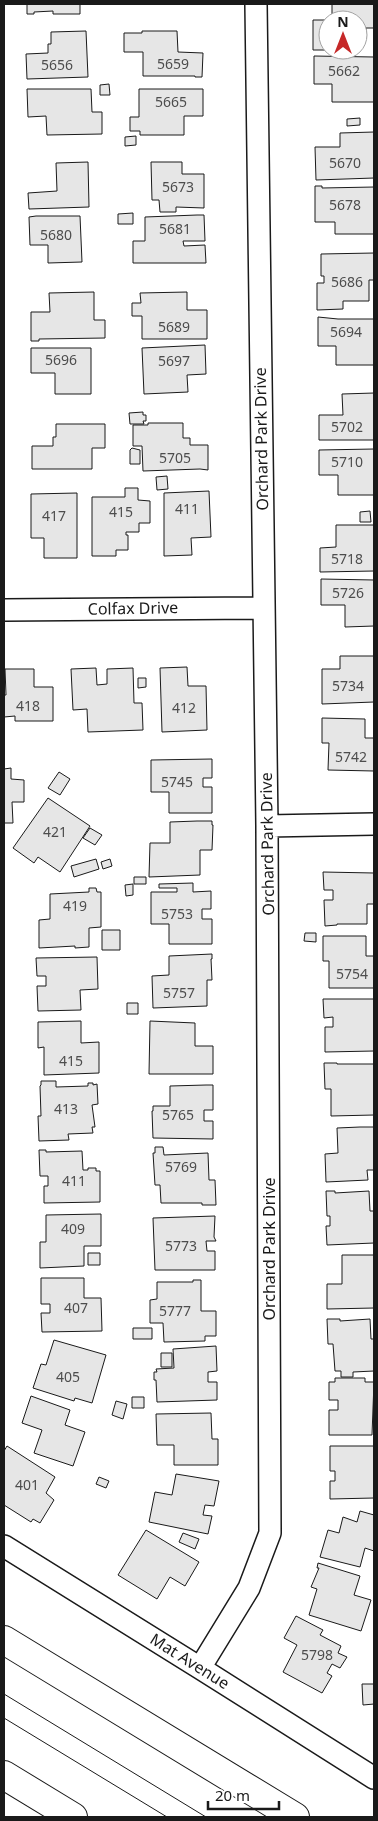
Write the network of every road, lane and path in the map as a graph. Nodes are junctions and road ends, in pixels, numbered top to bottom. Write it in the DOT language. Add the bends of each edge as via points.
graph roads {
  1 [pos="256,4"];
  2 [pos="263,608"];
  3 [pos="4,610"];
  4 [pos="374,824"];
  5 [pos="267,826"];
  6 [pos="4,1546"];
  7 [pos="4,1640"];
  8 [pos="200,1668"];
  9 [pos="4,1775"];
  10 [pos="374,1778"];
  11 [pos="74,1817"];
  12 [pos="295,1817"];
  1 -- 2 [label="street, Orchard Park Drive"];
  2 -- 3 [label="street, Colfax Drive"];
  2 -- 5 [label="street, Orchard Park Drive"];
  4 -- 5 [label="street"];
  5 -- 8 [label="street, Orchard Park Drive" via="270,1533 249,1588"];
  6 -- 8 [label="street, Mat Avenue"];
  7 -- 12 [label="highway"];
  8 -- 10 [label="street, Mat Avenue"];
  9 -- 11 [label="highway"];
}
